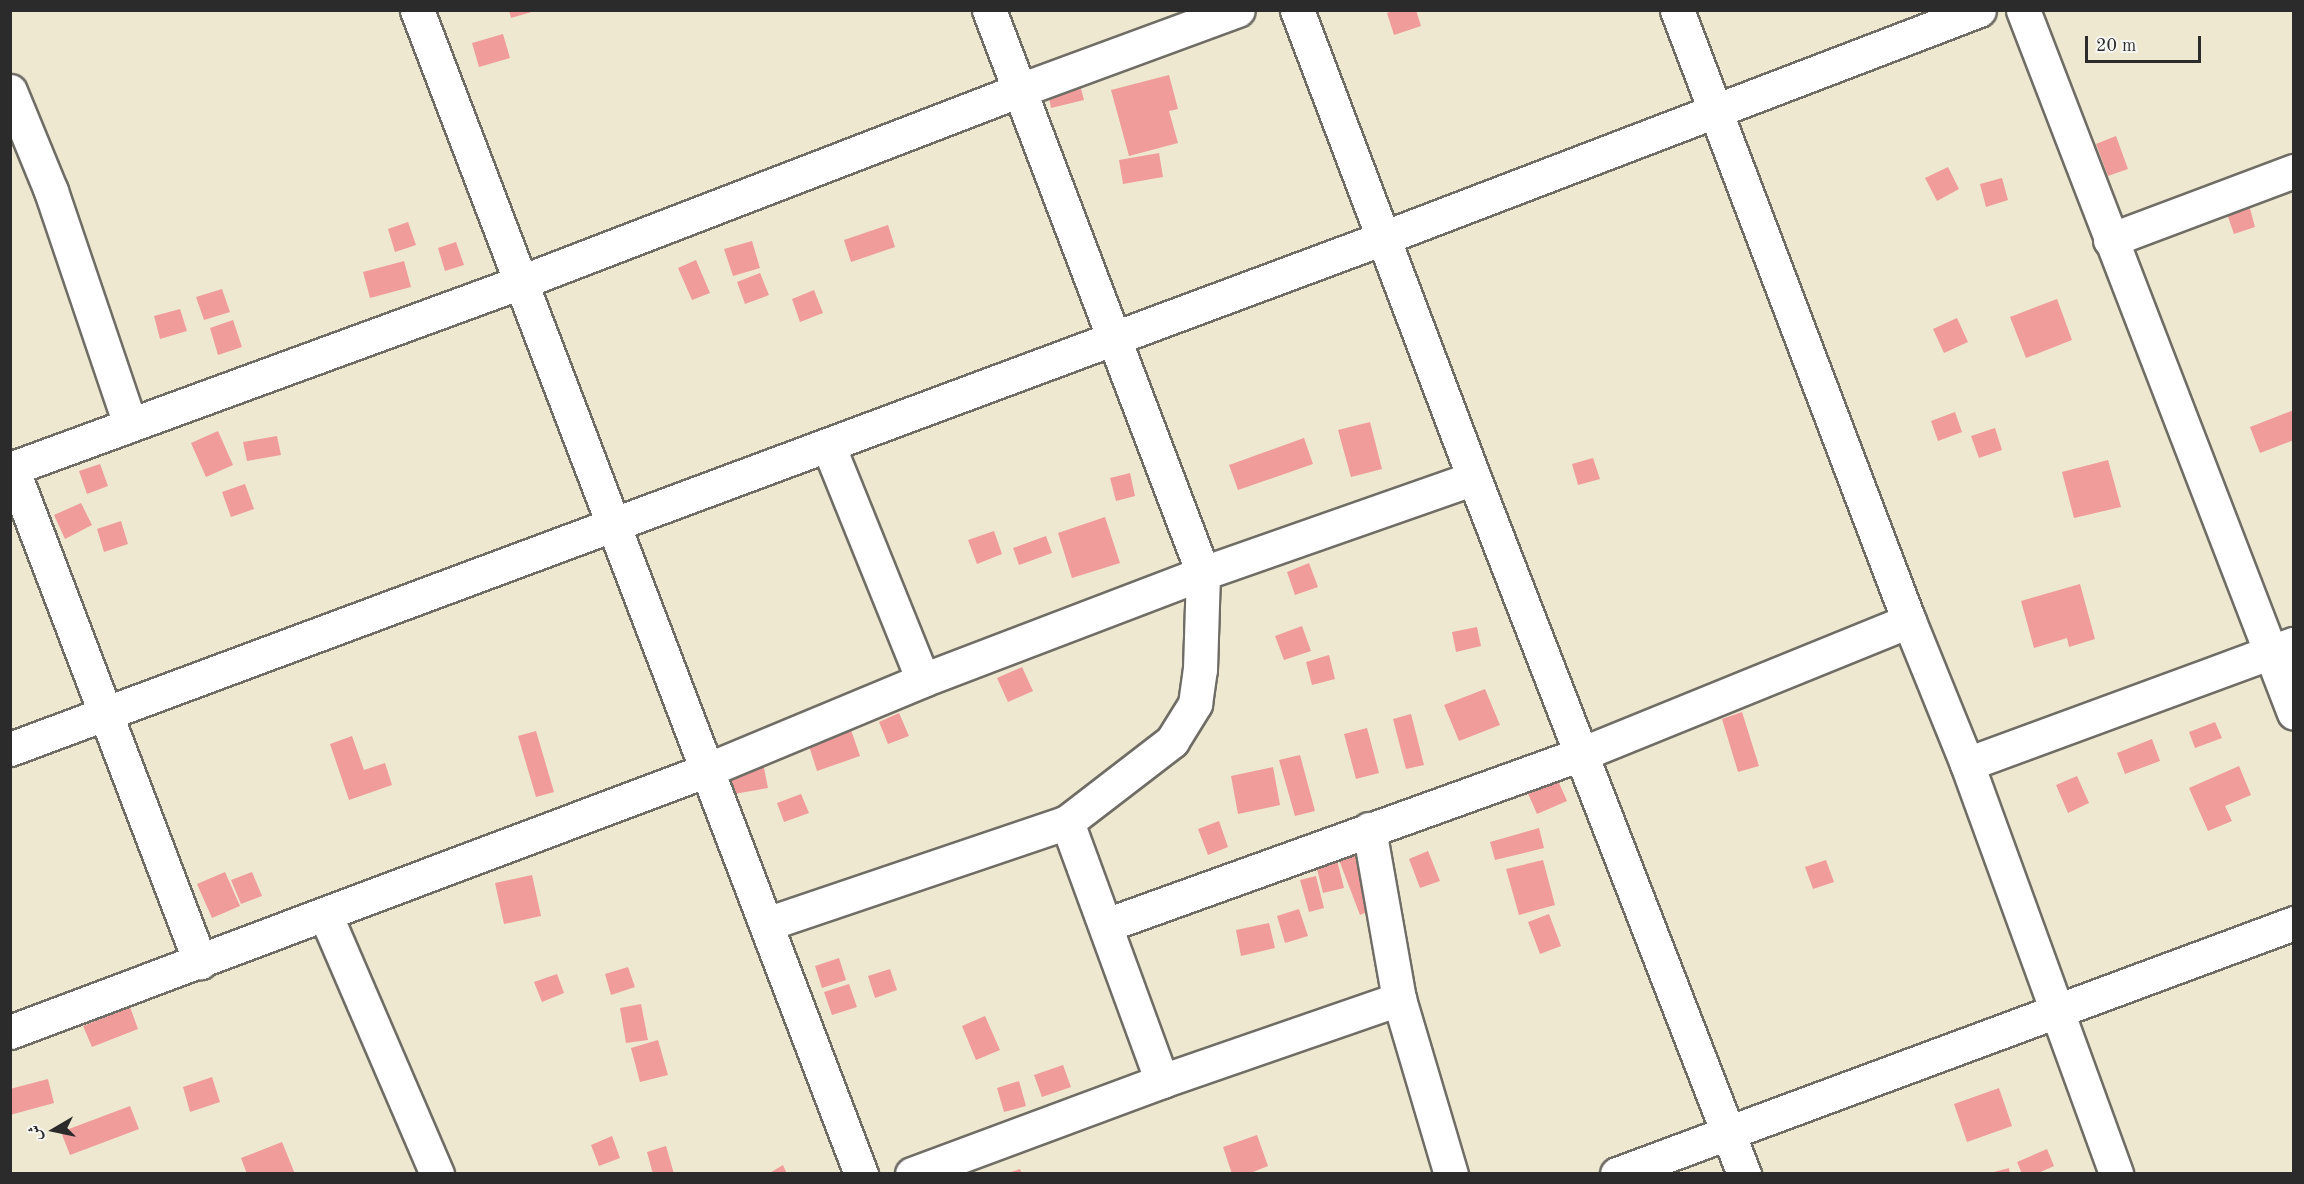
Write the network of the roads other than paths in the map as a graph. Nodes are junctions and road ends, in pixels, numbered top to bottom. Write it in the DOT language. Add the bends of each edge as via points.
graph roads {
  1 [pos="417,10"];
  2 [pos="989,10"];
  3 [pos="1238,10"];
  4 [pos="1297,10"];
  5 [pos="1677,10"];
  6 [pos="1979,10"];
  7 [pos="2023,10"];
  8 [pos="1020,90"];
  9 [pos="10,91"];
  10 [pos="1714,113"];
  11 [pos="2294,171"];
  12 [pos="1383,238"];
  13 [pos="2110,240"];
  14 [pos="521,282"];
  15 [pos="1115,338"];
  16 [pos="130,424"];
  17 [pos="828,445"];
  18 [pos="11,468"];
  19 [pos="1474,478"];
  20 [pos="615,525"];
  21 [pos="1203,573"];
  22 [pos="1909,621"];
  23 [pos="2282,649"];
  24 [pos="923,680"];
  25 [pos="2294,713"];
  26 [pos="105,714"];
  27 [pos="10,748"];
  28 [pos="1581,753"];
  29 [pos="1967,764"];
  30 [pos="707,770"];
  31 [pos="1067,822"];
  32 [pos="1369,829"];
  33 [pos="325,914"];
  34 [pos="2294,923"];
  35 [pos="766,924"];
  36 [pos="1106,925"];
  37 [pos="200,962"];
  38 [pos="1399,999"];
  39 [pos="2056,1010"];
  40 [pos="10,1032"];
  41 [pos="1162,1081"];
  42 [pos="1729,1131"];
  43 [pos="434,1172"];
  44 [pos="861,1173"];
  45 [pos="912,1173"];
  46 [pos="1451,1173"];
  47 [pos="1617,1173"];
  48 [pos="1744,1173"];
  49 [pos="2116,1173"];
  1 -- 14 [label="street"];
  2 -- 8 [label="street"];
  3 -- 8 [label="street"];
  4 -- 12 [label="street"];
  5 -- 10 [label="street"];
  6 -- 10 [label="street"];
  7 -- 13 [label="street"];
  8 -- 14 [label="street"];
  8 -- 15 [label="street"];
  9 -- 16 [label="street" via="51,191"];
  10 -- 12 [label="street"];
  10 -- 22 [label="street"];
  11 -- 13 [label="street"];
  12 -- 15 [label="street"];
  12 -- 19 [label="street"];
  13 -- 23 [label="street"];
  14 -- 16 [label="street"];
  14 -- 20 [label="street"];
  15 -- 17 [label="street"];
  15 -- 21 [label="street"];
  16 -- 18 [label="street"];
  17 -- 20 [label="street"];
  17 -- 24 [label="street"];
  18 -- 26 [label="street"];
  19 -- 21 [label="street"];
  19 -- 28 [label="street"];
  20 -- 26 [label="street"];
  20 -- 30 [label="street"];
  21 -- 24 [label="street"];
  21 -- 31 [label="street" via="1195,704 1172,741"];
  22 -- 28 [label="street"];
  22 -- 29 [label="street"];
  23 -- 25 [label="street"];
  23 -- 29 [label="street"];
  24 -- 30 [label="street"];
  26 -- 27 [label="street"];
  26 -- 37 [label="street"];
  28 -- 32 [label="street"];
  28 -- 42 [label="street"];
  29 -- 39 [label="street"];
  30 -- 33 [label="street"];
  30 -- 35 [label="street"];
  31 -- 35 [label="street"];
  31 -- 36 [label="street"];
  32 -- 36 [label="street"];
  32 -- 38 [label="street"];
  33 -- 37 [label="street"];
  33 -- 43 [label="street"];
  34 -- 39 [label="street"];
  35 -- 44 [label="street"];
  36 -- 41 [label="street"];
  37 -- 40 [label="street"];
  38 -- 41 [label="street"];
  38 -- 46 [label="street"];
  39 -- 42 [label="street"];
  39 -- 49 [label="street"];
  41 -- 45 [label="street"];
  42 -- 47 [label="street"];
  42 -- 48 [label="street"];
}
